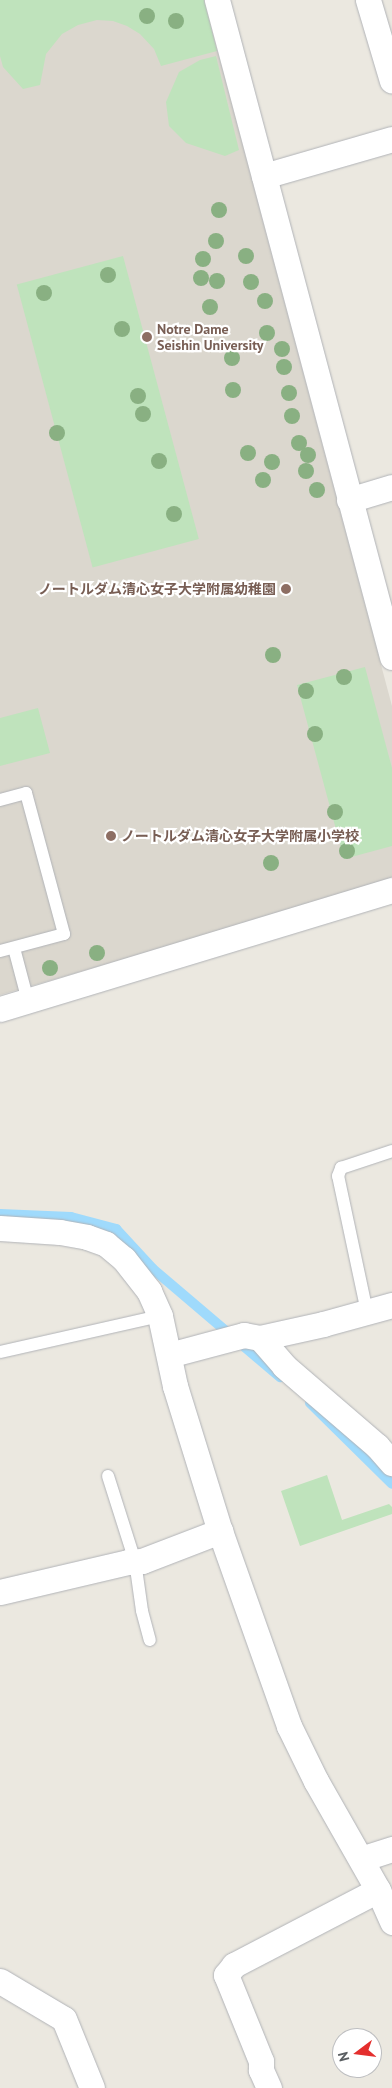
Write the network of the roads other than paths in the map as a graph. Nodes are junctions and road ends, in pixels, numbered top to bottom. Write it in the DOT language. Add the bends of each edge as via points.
graph roads {
  1 [pos="217,0"];
  2 [pos="368,0"];
  3 [pos="392,81"];
  4 [pos="392,138"];
  5 [pos="264,176"];
  6 [pos="392,487"];
  7 [pos="349,500"];
  8 [pos="392,657"];
  9 [pos="0,800"];
  10 [pos="392,890"];
  11 [pos="14,948"];
  12 [pos="0,951"];
  13 [pos="28,1001"];
  14 [pos="0,1009"];
  15 [pos="392,1151"];
  16 [pos="0,1228"];
  17 [pos="392,1305"];
  18 [pos="367,1312"];
  19 [pos="160,1316"];
  20 [pos="241,1338"];
  21 [pos="0,1352"];
  22 [pos="169,1355"];
  23 [pos="392,1463"];
  24 [pos="108,1476"];
  25 [pos="220,1531"];
  26 [pos="135,1562"];
  27 [pos="0,1592"];
  28 [pos="150,1640"];
  29 [pos="392,1849"];
  30 [pos="361,1859"];
  31 [pos="378,1890"];
  32 [pos="392,1922"];
  33 [pos="0,1981"];
  34 [pos="92,2088"];
  35 [pos="269,2088"];
  1 -- 5 [label="street"];
  2 -- 3 [label="street"];
  4 -- 5 [label="street"];
  5 -- 7 [label="street"];
  6 -- 7 [label="street"];
  7 -- 8 [label="street"];
  9 -- 11 [label="lane" via="26,793 64,934"];
  10 -- 13 [label="street"];
  11 -- 12 [label="lane"];
  11 -- 13 [label="lane"];
  13 -- 14 [label="street"];
  15 -- 18 [label="lane" via="341,1168 338,1176"];
  16 -- 19 [label="street" via="60,1232 106,1244 140,1276"];
  17 -- 18 [label="street"];
  18 -- 20 [label="street"];
  19 -- 21 [label="lane"];
  19 -- 22 [label="street"];
  20 -- 22 [label="street"];
  20 -- 23 [label="street" via="284,1366 377,1446"];
  22 -- 25 [label="street" via="175,1386"];
  24 -- 26 [label="lane"];
  25 -- 26 [label="street"];
  25 -- 30 [label="street" via="289,1726"];
  26 -- 27 [label="street"];
  26 -- 28 [label="lane"];
  29 -- 30 [label="street"];
  30 -- 31 [label="street"];
  31 -- 32 [label="street"];
  31 -- 35 [label="street" via="234,1965 226,1975"];
  33 -- 34 [label="street" via="64,2019"];
}
